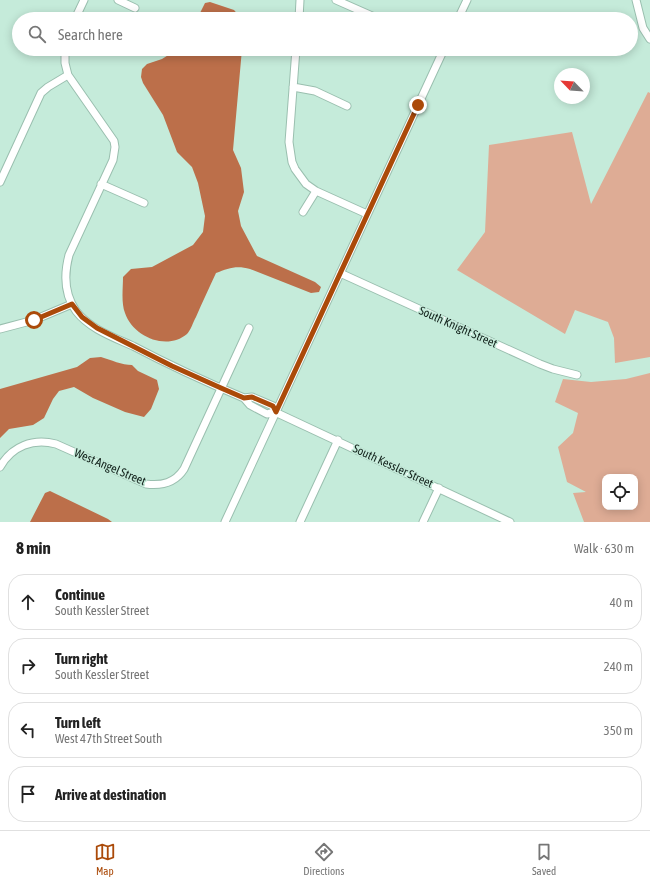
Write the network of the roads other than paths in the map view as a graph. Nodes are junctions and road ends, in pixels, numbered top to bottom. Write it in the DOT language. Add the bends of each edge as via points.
graph roads {
  1 [pos="84,0"];
  2 [pos="118,0"];
  3 [pos="301,0"];
  4 [pos="336,0"];
  5 [pos="467,0"];
  6 [pos="636,0"];
  7 [pos="135,8"];
  8 [pos="78,12"];
  9 [pos="299,12"];
  10 [pos="363,12"];
  11 [pos="461,12"];
  12 [pos="650,39"];
  13 [pos="65,56"];
  14 [pos="295,56"];
  15 [pos="441,56"];
  16 [pos="68,75"];
  17 [pos="293,87"];
  18 [pos="347,106"];
  19 [pos="0,182"];
  20 [pos="101,184"];
  21 [pos="316,191"];
  22 [pos="144,203"];
  23 [pos="303,212"];
  24 [pos="367,214"];
  25 [pos="340,273"];
  26 [pos="72,304"];
  27 [pos="249,328"];
  28 [pos="0,329"];
  29 [pos="577,375"];
  30 [pos="221,388"];
  31 [pos="276,412"];
  32 [pos="338,440"];
  33 [pos="0,467"];
  34 [pos="439,488"];
  35 [pos="225,522"];
  36 [pos="300,522"];
  37 [pos="423,522"];
  38 [pos="510,522"];
  1 -- 8 [label="street"];
  2 -- 7 [label="street"];
  3 -- 9 [label="street"];
  4 -- 10 [label="street"];
  5 -- 11 [label="street"];
  6 -- 12 [label="street" via="642,28"];
  13 -- 16 [label="street"];
  14 -- 17 [label="street"];
  15 -- 24 [label="street"];
  16 -- 19 [label="street" via="41,94"];
  16 -- 20 [label="street" via="114,141 114,154"];
  17 -- 18 [label="street" via="315,91"];
  17 -- 21 [label="street" via="289,142 292,162 301,179"];
  20 -- 22 [label="street"];
  20 -- 26 [label="street" via="66,265 66,286"];
  21 -- 23 [label="street"];
  21 -- 24 [label="street"];
  24 -- 25 [label="street"];
  25 -- 29 [label="street, South Knight Street" via="540,364"];
  25 -- 31 [label="street"];
  26 -- 28 [label="street" via="34,320"];
  26 -- 30 [label="street, South Kessler Street" via="82,317 97,328"];
  27 -- 30 [label="street, West Angel Street"];
  30 -- 31 [label="street, South Kessler Street" via="273,406"];
  30 -- 33 [label="street, West Angel Street" via="184,469 176,479 169,482 146,484 60,445 47,442 20,446"];
  31 -- 32 [label="street, South Kessler Street"];
  31 -- 35 [label="street"];
  32 -- 34 [label="street, South Kessler Street"];
  32 -- 36 [label="street"];
  34 -- 37 [label="street"];
  34 -- 38 [label="street, South Kessler Street"];
}
